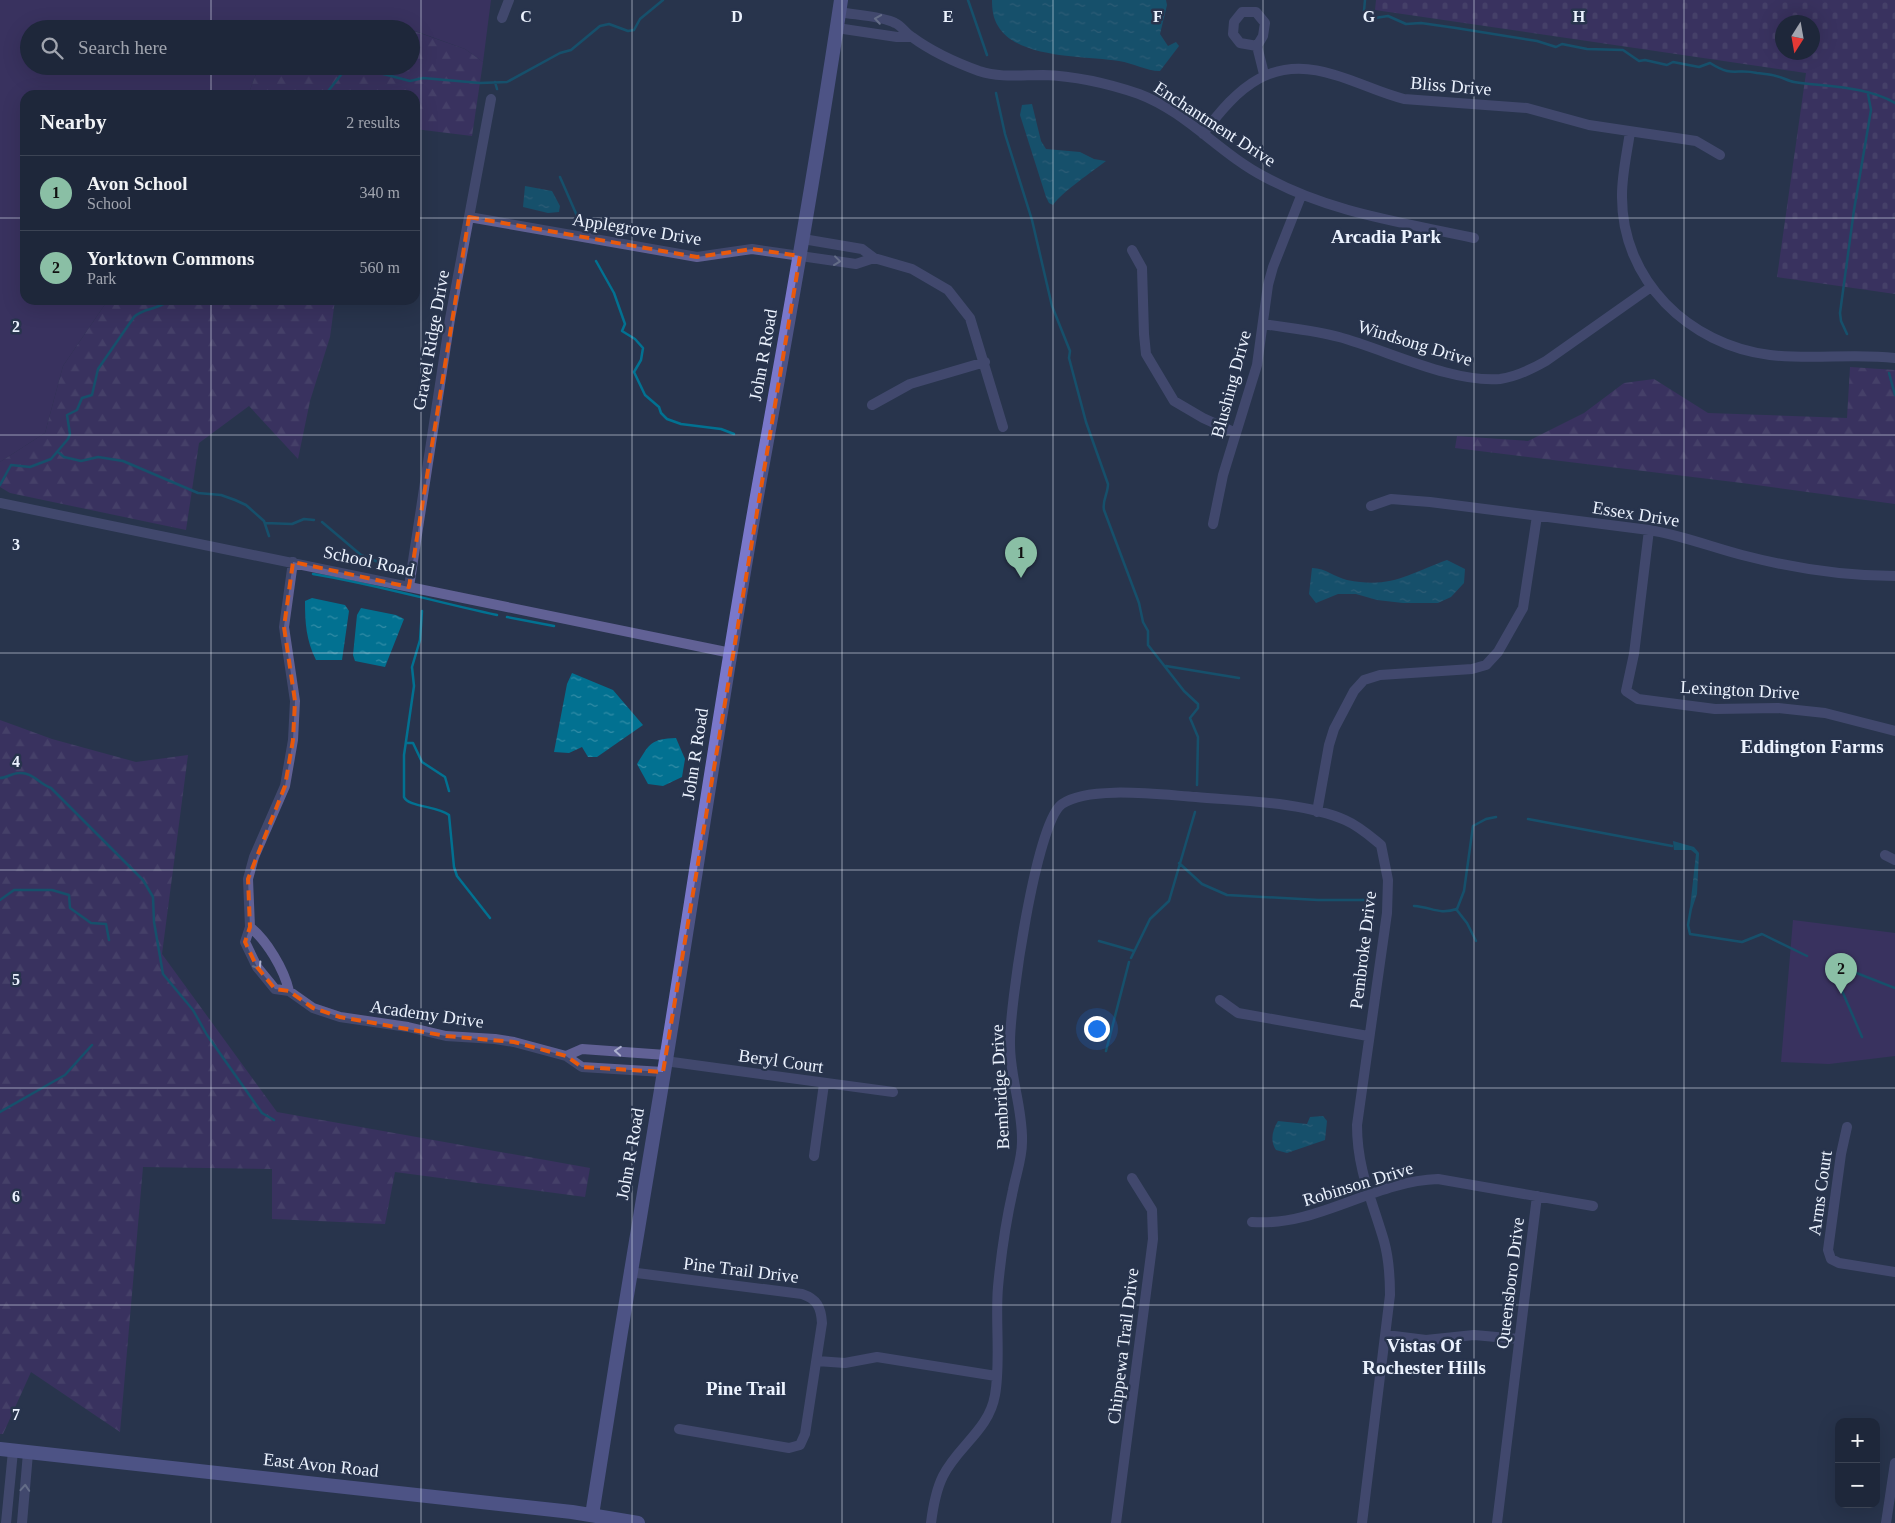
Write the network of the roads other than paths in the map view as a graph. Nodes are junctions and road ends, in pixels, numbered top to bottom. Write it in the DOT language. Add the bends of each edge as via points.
graph roads {
  1 [pos="509,0"];
  2 [pos="840,6"];
  3 [pos="502,18"];
  4 [pos="837,28"];
  5 [pos="910,37"];
  6 [pos="1257,46"];
  7 [pos="1264,74"];
  8 [pos="491,99"];
  9 [pos="1630,132"];
  10 [pos="1203,134"];
  11 [pos="1720,155"];
  12 [pos="1301,196"];
  13 [pos="469,217"];
  14 [pos="1474,238"];
  15 [pos="803,240"];
  16 [pos="1132,250"];
  17 [pos="800,256"];
  18 [pos="874,258"];
  19 [pos="1651,287"];
  20 [pos="1263,324"];
  21 [pos="1895,358"];
  22 [pos="985,362"];
  23 [pos="872,405"];
  24 [pos="1003,427"];
  25 [pos="1236,433"];
  26 [pos="0,503"];
  27 [pos="1371,506"];
  28 [pos="1537,516"];
  29 [pos="1212,524"];
  30 [pos="1650,530"];
  31 [pos="293,562"];
  32 [pos="1895,576"];
  33 [pos="409,587"];
  34 [pos="731,653"];
  35 [pos="1895,731"];
  36 [pos="1317,812"];
  37 [pos="1885,856"];
  38 [pos="1895,860"];
  39 [pos="250,927"];
  40 [pos="289,991"];
  41 [pos="1220,1000"];
  42 [pos="1368,1036"];
  43 [pos="566,1056"];
  44 [pos="665,1063"];
  45 [pos="824,1084"];
  46 [pos="893,1092"];
  47 [pos="1848,1127"];
  48 [pos="814,1156"];
  49 [pos="1132,1178"];
  50 [pos="1368,1196"];
  51 [pos="1537,1196"];
  52 [pos="1593,1206"];
  53 [pos="1252,1222"];
  54 [pos="629,1272"];
  55 [pos="1895,1272"];
  56 [pos="1386,1335"];
  57 [pos="1519,1339"];
  58 [pos="817,1361"];
  59 [pos="996,1376"];
  60 [pos="679,1429"];
  61 [pos="7,1450"];
  62 [pos="28,1452"];
  63 [pos="1895,1463"];
  64 [pos="5,1495"];
  65 [pos="592,1515"];
  66 [pos="6,1523"];
  67 [pos="22,1523"];
  68 [pos="638,1523"];
  69 [pos="931,1523"];
  70 [pos="1116,1523"];
  71 [pos="1362,1523"];
  72 [pos="1497,1523"];
  73 [pos="1886,1523"];
  1 -- 3 [label="street"];
  2 -- 4 [label="main road, John R Road"];
  5 -- 2 [label="street, Enchantment Drive, one-way" via="893,21"];
  4 -- 5 [label="street, Enchantment Drive" via="897,38"];
  4 -- 15 [label="main road, John R Road"];
  5 -- 10 [label="street, Enchantment Drive" via="981,72 999,76 1044,75 1113,86 1170,110"];
  6 -- 7 [label="street"];
  7 -- 9 [label="street, Bliss Drive" via="1297,69 1319,70 1404,99 1527,108"];
  7 -- 10 [label="street, Bliss Drive" via="1224,106"];
  8 -- 13 [label="street, Gravel Ridge Drive"];
  9 -- 11 [label="street, Bliss Drive" via="1696,141"];
  9 -- 19 [label="street" via="1622,196 1624,224 1637,261"];
  10 -- 12 [label="street, Enchantment Drive" via="1244,165"];
  12 -- 14 [label="street, Enchantment Drive" via="1354,212"];
  12 -- 20 [label="street, Blushing Drive" via="1273,267"];
  13 -- 17 [label="street, Applegrove Drive" via="697,257 752,249"];
  13 -- 33 [label="street, Gravel Ridge Drive"];
  15 -- 17 [label="main road, John R Road"];
  15 -- 18 [label="street" via="862,249"];
  16 -- 25 [label="street" via="1142,268 1146,354 1174,401"];
  17 -- 18 [label="street, Applegrove Drive, one-way" via="856,264"];
  17 -- 34 [label="main road, John R Road"];
  18 -- 22 [label="street" via="912,269 948,290 970,318"];
  19 -- 20 [label="street, Windsong Drive" via="1546,362 1502,379 1479,380 1457,375 1337,336"];
  19 -- 21 [label="street" via="1675,315 1692,328 1739,349 1773,356"];
  20 -- 25 [label="street, Blushing Drive" via="1257,365"];
  22 -- 23 [label="street" via="910,384"];
  22 -- 24 [label="street"];
  25 -- 29 [label="street, Blushing Drive"];
  26 -- 31 [label="street, School Road"];
  27 -- 28 [label="street, Essex Drive" via="1391,499"];
  28 -- 30 [label="street, Essex Drive"];
  28 -- 36 [label="street" via="1523,608 1498,652 1486,665 1472,669 1364,680 1354,691 1334,729"];
  30 -- 32 [label="street, Essex Drive" via="1743,556 1804,568"];
  30 -- 35 [label="street, Lexington Drive" via="1626,691 1638,699 1708,708 1799,709"];
  31 -- 33 [label="street, School Road"];
  31 -- 39 [label="street, Academy Drive" via="284,627 296,700 293,740 285,786 254,857 248,879"];
  33 -- 34 [label="street, School Road"];
  34 -- 44 [label="main road, John R Road"];
  36 -- 42 [label="street, Pembroke Drive" via="1347,821 1368,834 1381,845 1385,862 1387,913"];
  36 -- 59 [label="street, Bembridge Drive" via="1245,801 1116,791 1060,804 1052,818 1037,858 1010,1028 1011,1063 1022,1122 1022,1144 998,1285"];
  37 -- 38 [label="street"];
  39 -- 40 [label="street" via="259,935 286,977"];
  39 -- 40 [label="street, Academy Drive, one-way" via="245,942 257,967 275,989"];
  40 -- 43 [label="street, Academy Drive" via="313,1008 340,1017 446,1036 495,1039"];
  41 -- 42 [label="street" via="1238,1013"];
  42 -- 50 [label="street, Pembroke Drive" via="1357,1134 1357,1151"];
  44 -- 43 [label="street, Academy Drive, one-way" via="582,1049"];
  43 -- 44 [label="street, Academy Drive" via="582,1067"];
  44 -- 45 [label="street, Beryl Court"];
  44 -- 54 [label="main road, John R Road"];
  45 -- 46 [label="street, Beryl Court"];
  45 -- 48 [label="street"];
  47 -- 55 [label="street, Arms Court" via="1841,1154 1828,1250 1831,1259 1839,1262"];
  49 -- 70 [label="street, Chippewa Trail Drive" via="1152,1210 1153,1238"];
  50 -- 51 [label="street, Robinson Drive" via="1415,1180 1438,1179"];
  50 -- 53 [label="street, Robinson Drive" via="1297,1220"];
  50 -- 56 [label="street, Pembroke Drive" via="1390,1273"];
  51 -- 52 [label="street, Robinson Drive"];
  51 -- 57 [label="street, Queensboro Drive"];
  54 -- 58 [label="street, Pine Trail Drive" via="781,1291 812,1298 822,1311"];
  54 -- 65 [label="main road, John R Road"];
  56 -- 57 [label="street" via="1426,1340 1474,1335"];
  56 -- 71 [label="street, Pembroke Drive"];
  57 -- 72 [label="street, Queensboro Drive"];
  58 -- 59 [label="street" via="845,1363 877,1357"];
  58 -- 60 [label="street, Pine Trail Drive" via="805,1434 800,1445 789,1448"];
  59 -- 69 [label="street, Bembridge Drive" via="991,1413 979,1433 953,1460 943,1476"];
  61 -- 62 [label="main road, East Avon Road"];
  61 -- 64 [label="street"];
  62 -- 65 [label="main road, East Avon Road"];
  67 -- 62 [label="street, one-way"];
  63 -- 73 [label="street"];
  64 -- 66 [label="street"];
  65 -- 68 [label="main road, East Avon Road"];
}
